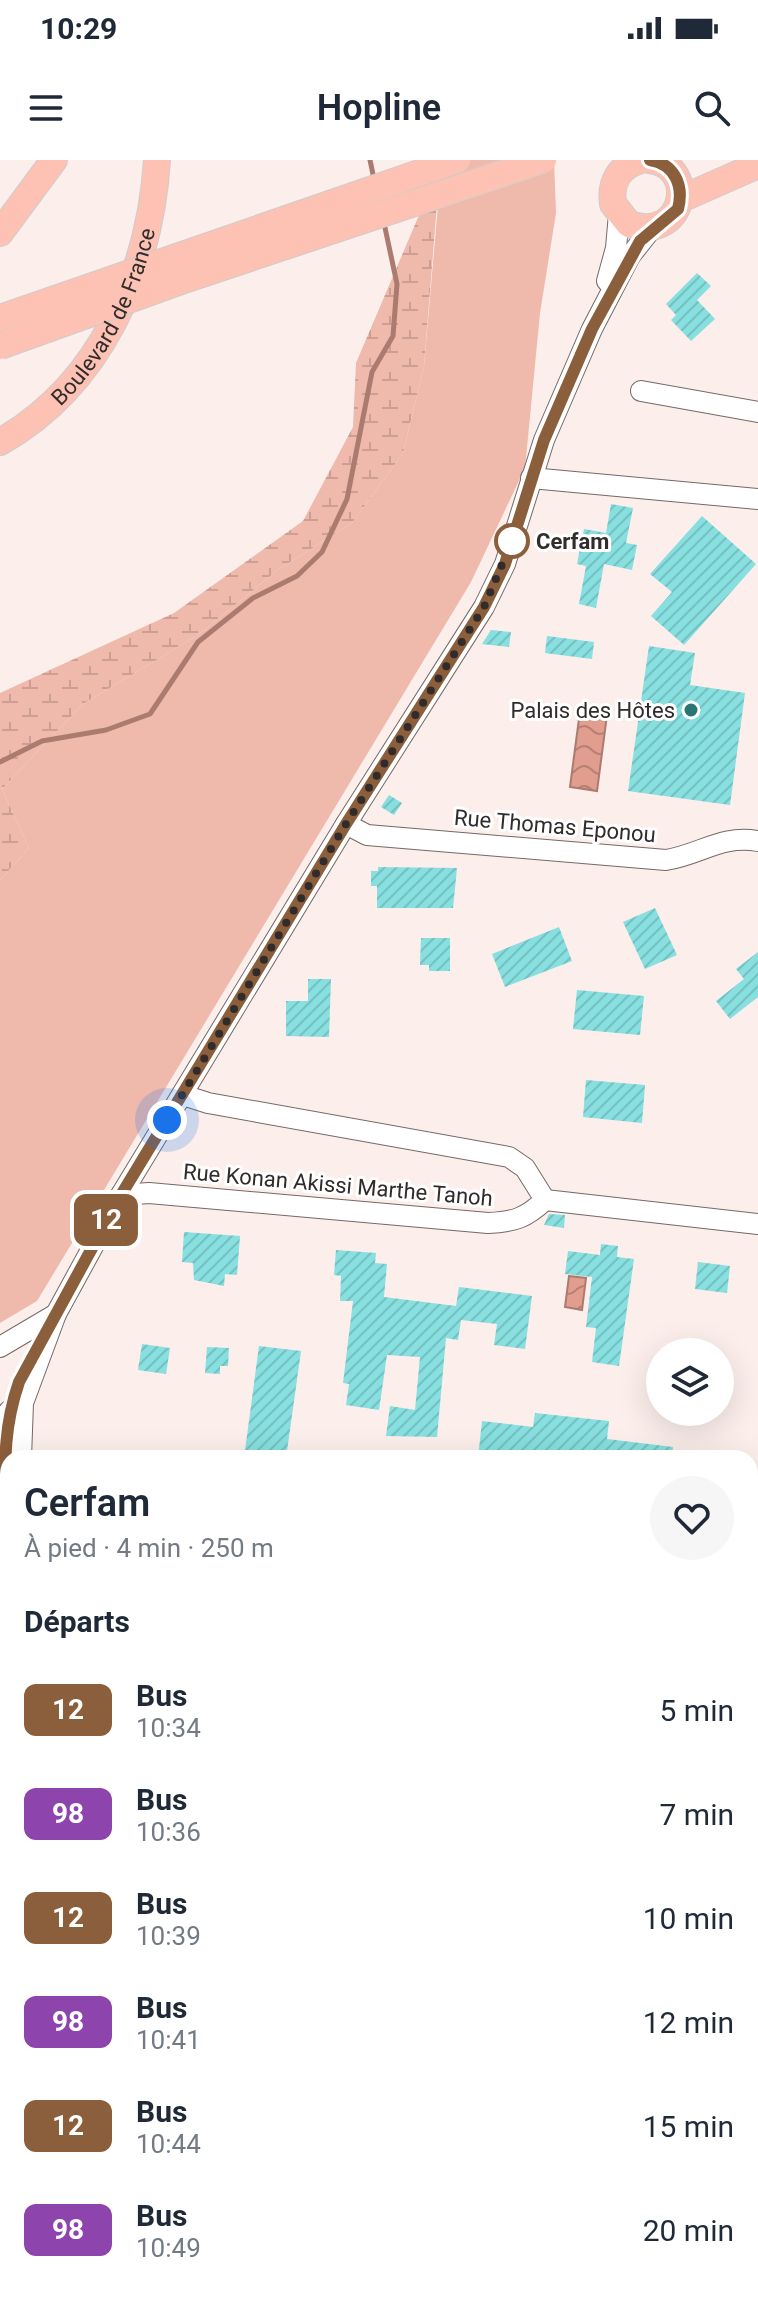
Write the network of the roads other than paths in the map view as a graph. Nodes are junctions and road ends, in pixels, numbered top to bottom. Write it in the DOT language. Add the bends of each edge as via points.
graph roads {
  1 [pos="54,160"];
  2 [pos="157,160"];
  3 [pos="457,160"];
  4 [pos="543,160"];
  5 [pos="644,161"];
  6 [pos="758,165"];
  7 [pos="681,199"];
  8 [pos="619,214"];
  9 [pos="653,227"];
  10 [pos="0,233"];
  11 [pos="0,318"];
  12 [pos="592,329"];
  13 [pos="0,346"];
  14 [pos="641,391"];
  15 [pos="758,412"];
  16 [pos="0,442"];
  17 [pos="531,478"];
  18 [pos="758,499"];
  19 [pos="346,824"];
  20 [pos="758,841"];
  21 [pos="183,1095"];
  22 [pos="121,1195"];
  23 [pos="545,1200"];
  24 [pos="758,1224"];
  25 [pos="56,1314"];
  26 [pos="42,1344"];
  27 [pos="0,1347"];
  28 [pos="7,1450"];
  29 [pos="21,1450"];
  1 -- 10 [label="main road"];
  2 -- 16 [label="main road, Boulevard de France" via="148,231 109,331 71,385"];
  3 -- 11 [label="main road, bridge"];
  4 -- 13 [label="main road, bridge"];
  5 -- 7 [label="main road" via="676,175"];
  5 -- 8 [label="main road" via="614,180"];
  6 -- 7 [label="main road"];
  7 -- 9 [label="main road" via="672,217"];
  8 -- 9 [label="main road" via="639,227"];
  8 -- 12 [label="street" via="613,262"];
  9 -- 12 [label="street" via="630,256"];
  12 -- 17 [label="street"];
  14 -- 15 [label="street"];
  17 -- 18 [label="street"];
  17 -- 19 [label="street" via="505,564 484,607"];
  19 -- 20 [label="street, Rue Thomas Eponou" via="367,835 666,860 730,838"];
  19 -- 21 [label="street"];
  21 -- 22 [label="street"];
  21 -- 23 [label="street, Rue Konan Akissi Marthe Tanoh" via="509,1157 525,1168"];
  22 -- 23 [label="street, Rue Konan Akissi Marthe Tanoh" via="149,1193 488,1223 513,1222"];
  22 -- 25 [label="street"];
  23 -- 24 [label="street"];
  25 -- 26 [label="street"];
  25 -- 27 [label="street"];
  26 -- 28 [label="street" via="19,1382 9,1412"];
  26 -- 29 [label="street" via="23,1403"];
}
